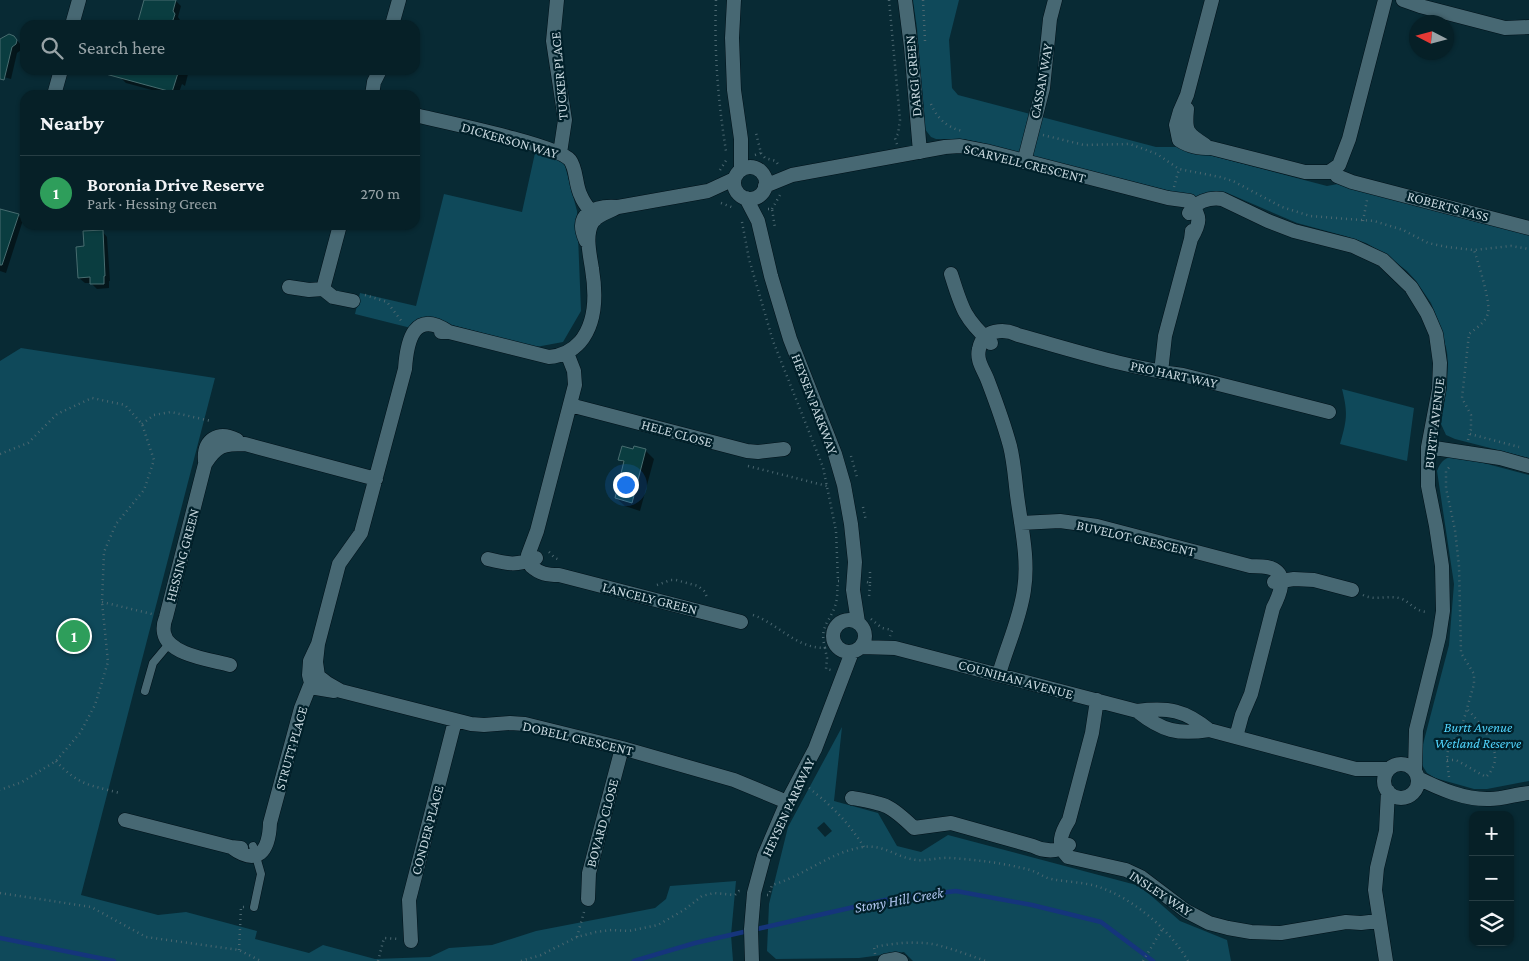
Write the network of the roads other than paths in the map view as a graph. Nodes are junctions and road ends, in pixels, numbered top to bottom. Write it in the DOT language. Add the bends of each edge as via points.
graph roads {
  1 [pos="79,0"];
  2 [pos="399,0"];
  3 [pos="557,0"];
  4 [pos="734,0"];
  5 [pos="905,0"];
  6 [pos="1055,0"];
  7 [pos="1212,0"];
  8 [pos="1404,0"];
  9 [pos="1385,1"];
  10 [pos="1420,6"];
  11 [pos="73,20"];
  12 [pos="393,20"];
  13 [pos="1529,27"];
  14 [pos="60,75"];
  15 [pos="378,75"];
  16 [pos="380,75"];
  17 [pos="55,90"];
  18 [pos="373,90"];
  19 [pos="382,90"];
  20 [pos="420,116"];
  21 [pos="920,152"];
  22 [pos="560,153"];
  23 [pos="1024,162"];
  24 [pos="747,172"];
  25 [pos="1338,172"];
  26 [pos="792,175"];
  27 [pos="717,193"];
  28 [pos="752,194"];
  29 [pos="1193,210"];
  30 [pos="593,214"];
  31 [pos="1529,228"];
  32 [pos="339,230"];
  33 [pos="951,274"];
  34 [pos="289,287"];
  35 [pos="323,289"];
  36 [pos="359,298"];
  37 [pos="449,332"];
  38 [pos="988,340"];
  39 [pos="567,353"];
  40 [pos="405,369"];
  41 [pos="1157,371"];
  42 [pos="570,404"];
  43 [pos="1329,412"];
  44 [pos="1429,442"];
  45 [pos="784,449"];
  46 [pos="1529,466"];
  47 [pos="376,479"];
  48 [pos="1021,523"];
  49 [pos="534,555"];
  50 [pos="488,559"];
  51 [pos="1277,582"];
  52 [pos="853,585"];
  53 [pos="1352,590"];
  54 [pos="744,617"];
  55 [pos="842,621"];
  56 [pos="862,626"];
  57 [pos="169,644"];
  58 [pos="892,646"];
  59 [pos="831,647"];
  60 [pos="856,650"];
  61 [pos="230,665"];
  62 [pos="1002,675"];
  63 [pos="315,680"];
  64 [pos="838,686"];
  65 [pos="145,691"];
  66 [pos="1100,701"];
  67 [pos="1137,711"];
  68 [pos="455,721"];
  69 [pos="1209,730"];
  70 [pos="1416,730"];
  71 [pos="1240,738"];
  72 [pos="622,748"];
  73 [pos="1393,766"];
  74 [pos="1356,769"];
  75 [pos="1416,774"];
  76 [pos="1386,789"];
  77 [pos="1449,792"];
  78 [pos="1529,793"];
  79 [pos="1409,795"];
  80 [pos="852,798"];
  81 [pos="786,805"];
  82 [pos="125,820"];
  83 [pos="1386,831"];
  84 [pos="1064,846"];
  85 [pos="255,851"];
  86 [pos="588,898"];
  87 [pos="254,907"];
  88 [pos="1378,917"];
  89 [pos="411,941"];
  90 [pos="752,956"];
  91 [pos="885,961"];
  92 [pos="902,961"];
  93 [pos="1386,961"];
  1 -- 11 [label="street"];
  2 -- 12 [label="street"];
  3 -- 22 [label="street, TUCKER PLACE" via="553,41 565,120"];
  4 -- 24 [label="street" via="734,90"];
  5 -- 21 [label="street, DARGI GREEN"];
  6 -- 23 [label="street, CASSAN WAY" via="1042,88"];
  7 -- 25 [label="street" via="1187,95 1185,124 1188,133 1211,148 1305,172"];
  8 -- 10 [label="street"];
  9 -- 10 [label="street"];
  9 -- 25 [label="street" via="1346,161"];
  10 -- 13 [label="street" via="1505,28"];
  14 -- 17 [label="street"];
  15 -- 18 [label="street"];
  16 -- 19 [label="street"];
  20 -- 22 [label="street, DICKERSON WAY"];
  21 -- 23 [label="street, SCARVELL CRESCENT" via="960,146"];
  21 -- 26 [label="street, SCARVELL CRESCENT"];
  22 -- 30 [label="street, DICKERSON WAY" via="573,165 581,198"];
  23 -- 29 [label="street, SCARVELL CRESCENT" via="1168,198 1170,202"];
  24 -- 26 [label="street, SCARVELL CRESCENT"];
  24 -- 27 [label="street"];
  24 -- 28 [label="street" via="765,181"];
  24 -- 28 [label="street" via="734,188"];
  25 -- 31 [label="street, ROBERTS PASS" via="1368,185"];
  26 -- 28 [label="street, SCARVELL CRESCENT"];
  27 -- 28 [label="street"];
  27 -- 30 [label="street" via="618,207"];
  28 -- 52 [label="street, HEYSEN PARKWAY" via="790,339 844,485 851,524"];
  29 -- 41 [label="street" via="1191,239"];
  29 -- 44 [label="street, BURTT AVENUE" via="1233,205 1294,232 1353,246 1383,260 1411,287 1436,334 1440,363 1439,389"];
  30 -- 39 [label="street" via="589,233 594,298 592,320 586,335"];
  32 -- 35 [label="street"];
  33 -- 38 [label="street" via="962,309 971,324"];
  34 -- 35 [label="street"];
  35 -- 36 [label="street" via="333,297"];
  37 -- 39 [label="street" via="549,357"];
  37 -- 40 [label="street" via="426,332 420,336"];
  37 -- 40 [label="street" via="430,324 422,324 413,331"];
  38 -- 41 [label="street, PRO HART WAY" via="1018,335"];
  38 -- 48 [label="street" via="979,347 978,357 1010,448"];
  39 -- 42 [label="street" via="575,385"];
  40 -- 47 [label="street"];
  41 -- 43 [label="street, PRO HART WAY"];
  42 -- 45 [label="street, HELE CLOSE" via="747,451"];
  42 -- 49 [label="street" via="528,555"];
  44 -- 46 [label="street" via="1467,444"];
  44 -- 70 [label="street, BURTT AVENUE" via="1428,486 1442,566 1443,611 1440,637"];
  47 -- 57 [label="street, HESSING GREEN" via="245,444 217,448 205,464 166,617 163,633"];
  47 -- 63 [label="street" via="361,533 340,564 318,644"];
  48 -- 51 [label="street, BUVELOT CRESCENT" via="1060,521 1097,526 1250,566"];
  48 -- 62 [label="street" via="1026,575 1024,593 1010,642 1009,660"];
  49 -- 50 [label="street" via="522,564"];
  49 -- 54 [label="street, LANCELY GREEN" via="543,566 559,575"];
  51 -- 53 [label="street" via="1314,580"];
  51 -- 71 [label="street"];
  52 -- 55 [label="street, HEYSEN PARKWAY"];
  52 -- 56 [label="street, HEYSEN PARKWAY"];
  55 -- 56 [label="street" via="848,619"];
  55 -- 59 [label="street" via="833,632"];
  56 -- 58 [label="street, COUNIHAN AVENUE"];
  56 -- 60 [label="street" via="865,640"];
  57 -- 61 [label="street" via="181,652"];
  57 -- 65 [label="lane" via="153,663"];
  58 -- 60 [label="street, COUNIHAN AVENUE"];
  58 -- 62 [label="street, COUNIHAN AVENUE"];
  59 -- 60 [label="street" via="846,652"];
  59 -- 64 [label="street, HEYSEN PARKWAY"];
  60 -- 64 [label="street, HEYSEN PARKWAY"];
  62 -- 66 [label="street, COUNIHAN AVENUE"];
  63 -- 68 [label="street, DOBELL CRESCENT" via="341,691"];
  63 -- 85 [label="street, STRUTT PLACE" via="301,708 270,823"];
  64 -- 81 [label="street, HEYSEN PARKWAY" via="815,749"];
  66 -- 67 [label="street, COUNIHAN AVENUE"];
  66 -- 84 [label="street"];
  67 -- 69 [label="street, COUNIHAN AVENUE" via="1174,710"];
  67 -- 69 [label="street, COUNIHAN AVENUE" via="1151,722 1174,732"];
  68 -- 72 [label="street, DOBELL CRESCENT" via="484,726 525,724"];
  68 -- 89 [label="street, CONDER PLACE" via="408,900"];
  69 -- 71 [label="street, COUNIHAN AVENUE"];
  70 -- 73 [label="street, BURTT AVENUE"];
  70 -- 75 [label="street, BURTT AVENUE"];
  71 -- 74 [label="street, COUNIHAN AVENUE"];
  72 -- 81 [label="street, DOBELL CRESCENT" via="734,780"];
  72 -- 86 [label="street, BOVARD CLOSE" via="589,873"];
  73 -- 74 [label="street, COUNIHAN AVENUE"];
  73 -- 75 [label="street" via="1407,764"];
  73 -- 76 [label="street" via="1384,777"];
  74 -- 76 [label="street, COUNIHAN AVENUE"];
  75 -- 77 [label="street"];
  75 -- 79 [label="street" via="1418,784"];
  76 -- 79 [label="street" via="1396,797"];
  76 -- 83 [label="street"];
  77 -- 78 [label="street" via="1490,799"];
  77 -- 79 [label="street"];
  79 -- 83 [label="street"];
  80 -- 84 [label="street" via="882,803 894,809 914,828 951,823 1033,846"];
  81 -- 90 [label="street, HEYSEN PARKWAY" via="764,856 754,893"];
  82 -- 85 [label="street"];
  83 -- 88 [label="street" via="1377,868"];
  84 -- 88 [label="street, INSLEY WAY" via="1094,862 1141,877 1186,911 1228,928 1282,933 1346,922 1361,923"];
  85 -- 87 [label="lane" via="261,874"];
  88 -- 93 [label="street"];
  91 -- 92 [label="street"];
}
